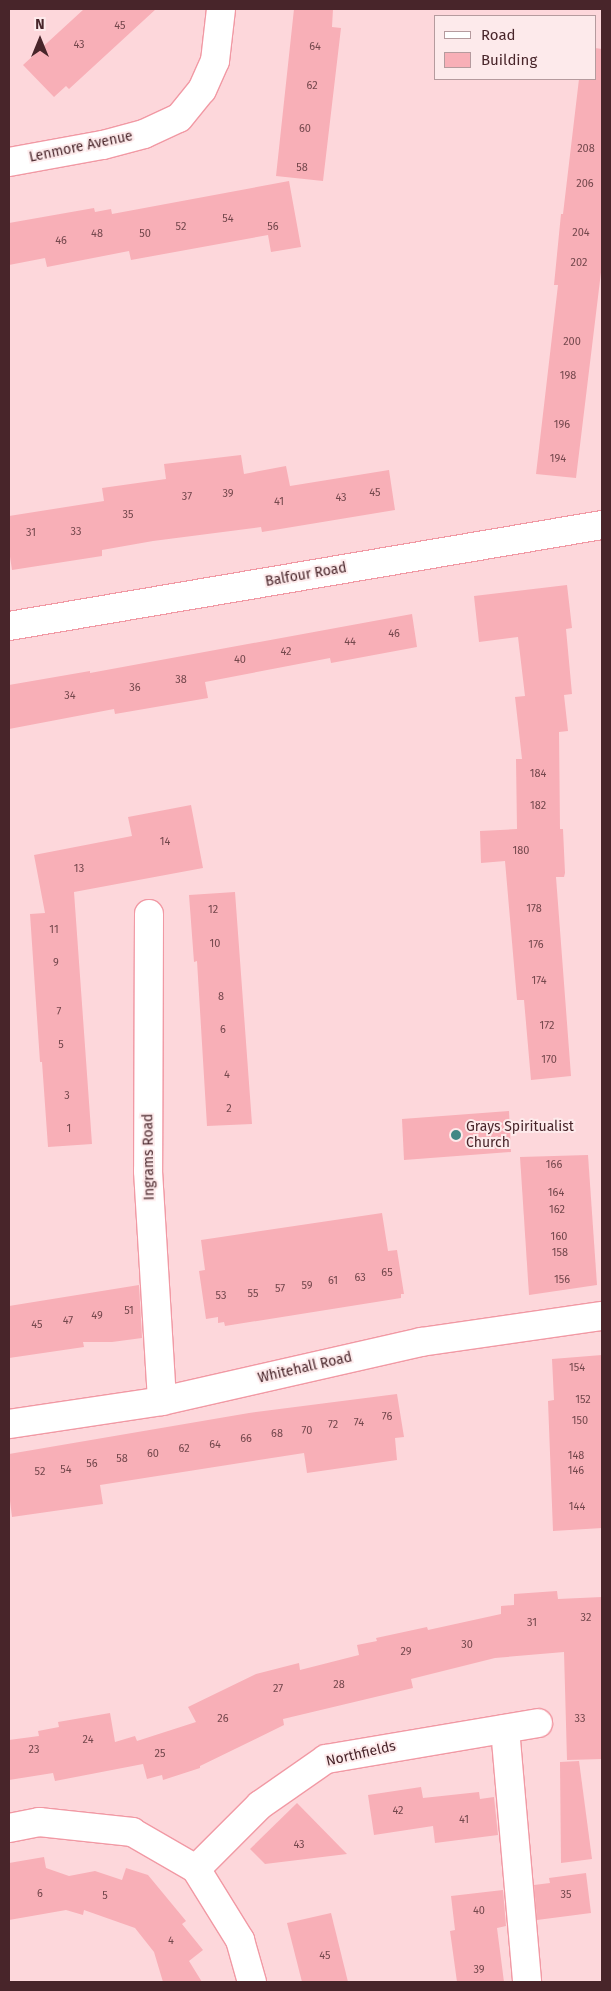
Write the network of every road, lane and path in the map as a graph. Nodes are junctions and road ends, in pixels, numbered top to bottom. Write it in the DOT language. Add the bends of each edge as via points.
graph roads {
  1 [pos="221,9"];
  2 [pos="9,162"];
  3 [pos="602,525"];
  4 [pos="9,626"];
  5 [pos="149,914"];
  6 [pos="602,1316"];
  7 [pos="162,1400"];
  8 [pos="9,1424"];
  9 [pos="538,1723"];
  10 [pos="505,1730"];
  11 [pos="9,1828"];
  12 [pos="196,1870"];
  13 [pos="252,1982"];
  14 [pos="527,1982"];
  1 -- 2 [label="street, Lenmore Avenue" via="215,61 202,90 179,118 144,134 103,145"];
  3 -- 4 [label="street, Balfour Road"];
  5 -- 7 [label="street, Ingrams Road" via="148,1171"];
  6 -- 7 [label="street, Whitehall Road" via="421,1342"];
  7 -- 8 [label="street, Whitehall Road"];
  9 -- 10 [label="street, Northfields"];
  10 -- 12 [label="street, Northfields" via="326,1759 260,1805"];
  10 -- 14 [label="street"];
  11 -- 12 [label="street" via="39,1822 132,1832"];
  12 -- 13 [label="street" via="240,1940"];
}
